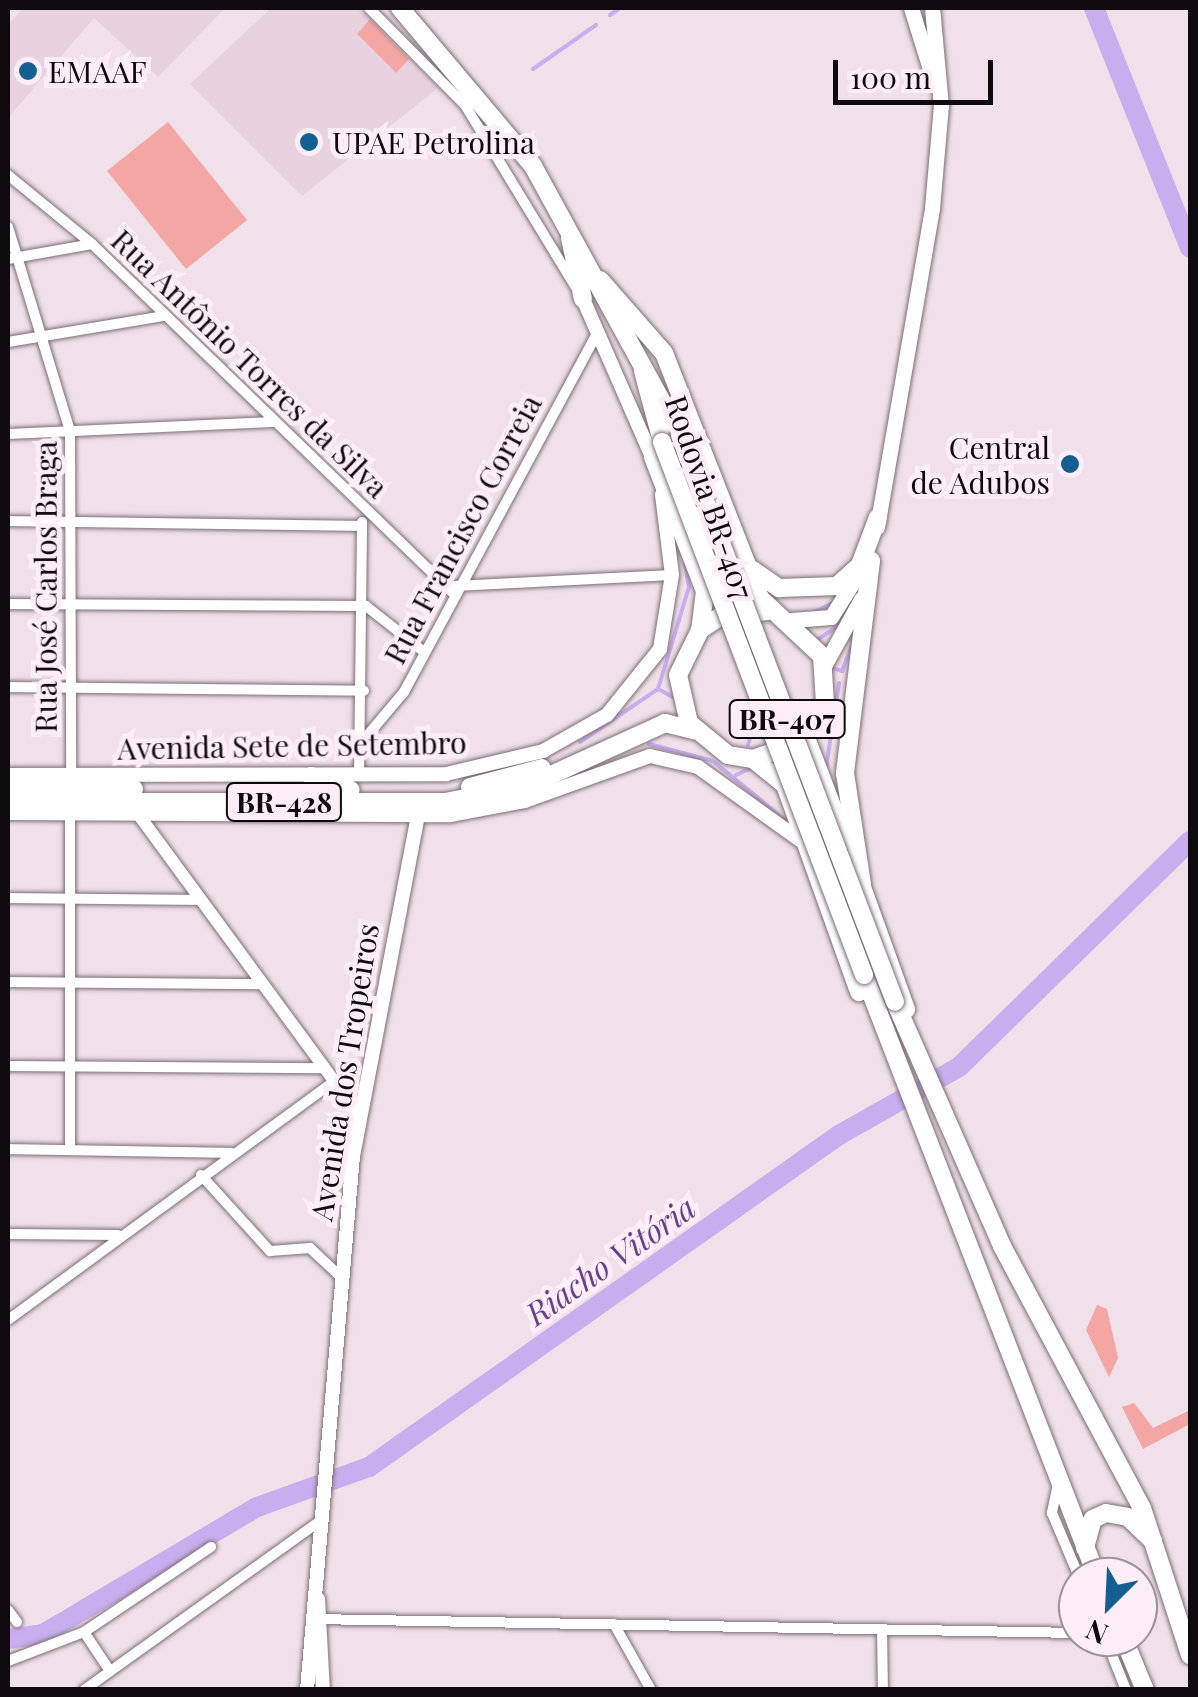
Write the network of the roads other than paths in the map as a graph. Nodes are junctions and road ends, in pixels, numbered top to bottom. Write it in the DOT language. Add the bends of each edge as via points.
graph roads {
  1 [pos="369,8"];
  2 [pos="400,8"];
  3 [pos="911,8"];
  4 [pos="932,8"];
  5 [pos="942,106"];
  6 [pos="8,175"];
  7 [pos="566,218"];
  8 [pos="8,227"];
  9 [pos="92,244"];
  10 [pos="13,258"];
  11 [pos="600,280"];
  12 [pos="582,299"];
  13 [pos="163,316"];
  14 [pos="598,332"];
  15 [pos="48,335"];
  16 [pos="8,342"];
  17 [pos="274,422"];
  18 [pos="70,430"];
  19 [pos="8,434"];
  20 [pos="665,444"];
  21 [pos="360,506"];
  22 [pos="878,518"];
  23 [pos="70,520"];
  24 [pos="8,521"];
  25 [pos="362,526"];
  26 [pos="748,562"];
  27 [pos="871,562"];
  28 [pos="672,575"];
  29 [pos="454,589"];
  30 [pos="8,604"];
  31 [pos="71,604"];
  32 [pos="366,606"];
  33 [pos="768,611"];
  34 [pos="791,620"];
  35 [pos="700,630"];
  36 [pos="423,651"];
  37 [pos="824,666"];
  38 [pos="8,687"];
  39 [pos="70,687"];
  40 [pos="364,692"];
  41 [pos="679,700"];
  42 [pos="695,730"];
  43 [pos="808,732"];
  44 [pos="362,743"];
  45 [pos="753,759"];
  46 [pos="8,775"];
  47 [pos="71,776"];
  48 [pos="311,776"];
  49 [pos="355,783"];
  50 [pos="8,789"];
  51 [pos="500,793"];
  52 [pos="8,802"];
  53 [pos="185,808"];
  54 [pos="479,810"];
  55 [pos="8,813"];
  56 [pos="70,814"];
  57 [pos="138,814"];
  58 [pos="418,816"];
  59 [pos="800,840"];
  60 [pos="862,884"];
  61 [pos="8,898"];
  62 [pos="70,898"];
  63 [pos="199,900"];
  64 [pos="8,982"];
  65 [pos="69,982"];
  66 [pos="262,984"];
  67 [pos="906,1027"];
  68 [pos="892,1052"];
  69 [pos="8,1066"];
  70 [pos="69,1066"];
  71 [pos="322,1068"];
  72 [pos="333,1082"];
  73 [pos="359,1115"];
  74 [pos="8,1149"];
  75 [pos="70,1149"];
  76 [pos="232,1154"];
  77 [pos="201,1174"];
  78 [pos="8,1234"];
  79 [pos="120,1235"];
  80 [pos="342,1278"];
  81 [pos="8,1320"];
  82 [pos="1058,1482"];
  83 [pos="325,1517"];
  84 [pos="1158,1544"];
  85 [pos="212,1547"];
  86 [pos="1085,1548"];
  87 [pos="1071,1557"];
  88 [pos="1089,1557"];
  89 [pos="318,1599"];
  90 [pos="8,1610"];
  91 [pos="308,1619"];
  92 [pos="325,1619"];
  93 [pos="16,1622"];
  94 [pos="614,1624"];
  95 [pos="882,1629"];
  96 [pos="84,1632"];
  97 [pos="1058,1633"];
  98 [pos="1190,1655"];
  99 [pos="1113,1657"];
  100 [pos="1131,1657"];
  101 [pos="8,1661"];
  102 [pos="110,1671"];
  103 [pos="84,1690"];
  104 [pos="306,1690"];
  105 [pos="324,1690"];
  106 [pos="650,1690"];
  107 [pos="882,1690"];
  108 [pos="1126,1690"];
  109 [pos="1145,1690"];
  1 -- 12 [label="street" via="423,60 494,148"];
  2 -- 7 [label="highway, BR-407" via="512,138"];
  3 -- 5 [label="main road"];
  4 -- 5 [label="main road"];
  5 -- 22 [label="main road" via="926,274"];
  6 -- 9 [label="street, Rua Antônio Torres da Silva"];
  7 -- 11 [label="highway, BR-407"];
  7 -- 12 [label="highway"];
  8 -- 10 [label="street, Rua José Carlos Braga"];
  9 -- 10 [label="street"];
  9 -- 13 [label="street, Rua Antônio Torres da Silva"];
  10 -- 15 [label="street, Rua José Carlos Braga"];
  11 -- 20 [label="highway, Rodovia BR-407 / BR-407" via="642,371"];
  11 -- 26 [label="highway, BR-407" via="664,353"];
  12 -- 14 [label="main road, Avenida Sete de Setembro"];
  13 -- 15 [label="street"];
  13 -- 17 [label="street, Rua Antônio Torres da Silva"];
  14 -- 20 [label="main road, Avenida Sete de Setembro"];
  14 -- 29 [label="street, Rua Francisco Correia"];
  15 -- 16 [label="street"];
  15 -- 18 [label="street, Rua José Carlos Braga"];
  17 -- 18 [label="street"];
  17 -- 21 [label="street, Rua Antônio Torres da Silva"];
  18 -- 19 [label="street"];
  18 -- 23 [label="street, Rua José Carlos Braga"];
  20 -- 28 [label="main road, Avenida Sete de Setembro"];
  20 -- 35 [label="highway, BR-407" via="705,591"];
  20 -- 67 [label="highway, Rodovia BR-407 / BR-407, bridge"];
  20 -- 68 [label="highway, Rodovia BR-407 / BR-407, bridge"];
  21 -- 25 [label="street"];
  21 -- 29 [label="street, Rua Antônio Torres da Silva"];
  22 -- 26 [label="highway" via="860,565 826,591 766,583"];
  22 -- 27 [label="main road"];
  22 -- 34 [label="main road" via="847,604 818,624"];
  23 -- 24 [label="street"];
  23 -- 25 [label="street"];
  23 -- 31 [label="street, Rua José Carlos Braga"];
  25 -- 32 [label="street"];
  26 -- 33 [label="highway, BR-407"];
  27 -- 37 [label="main road" via="856,615"];
  27 -- 60 [label="highway" via="845,773"];
  28 -- 29 [label="street"];
  28 -- 49 [label="main road, Avenida Sete de Setembro" via="660,649 626,698 580,734 470,772"];
  29 -- 36 [label="street, Rua Francisco Correia"];
  30 -- 31 [label="street"];
  31 -- 32 [label="street"];
  31 -- 39 [label="street, Rua José Carlos Braga"];
  32 -- 36 [label="street"];
  32 -- 40 [label="street"];
  33 -- 34 [label="highway"];
  33 -- 35 [label="highway" via="721,616"];
  34 -- 37 [label="highway"];
  35 -- 41 [label="highway" via="678,675"];
  36 -- 44 [label="street, Rua Francisco Correia" via="396,704"];
  37 -- 43 [label="highway" via="825,704"];
  38 -- 39 [label="street"];
  39 -- 40 [label="street"];
  39 -- 47 [label="street, Rua José Carlos Braga"];
  40 -- 44 [label="street"];
  41 -- 42 [label="highway"];
  41 -- 49 [label="highway, Avenida Sete de Setembro / BR-428" via="670,712 522,774 448,790"];
  42 -- 45 [label="highway" via="728,754"];
  42 -- 51 [label="highway, Avenida Sete de Setembro / BR-428" via="665,723"];
  43 -- 45 [label="highway"];
  43 -- 60 [label="highway, BR-407"];
  44 -- 49 [label="street"];
  45 -- 59 [label="highway, BR-407" via="782,778"];
  46 -- 47 [label="main road, Avenida Sete de Setembro"];
  47 -- 48 [label="main road, Avenida Sete de Setembro"];
  48 -- 49 [label="highway"];
  49 -- 50 [label="highway, Avenida Sete de Setembro / BR-428"];
  51 -- 53 [label="highway, Avenida Sete de Setembro / BR-428" via="445,802"];
  51 -- 54 [label="highway"];
  52 -- 53 [label="highway, Avenida Sete de Setembro / BR-428"];
  53 -- 57 [label="main road, Avenida Sete de Setembro"];
  53 -- 58 [label="main road, Avenida Sete de Setembro"];
  54 -- 58 [label="main road, Avenida Sete de Setembro"];
  54 -- 59 [label="main road, Avenida Sete de Setembro" via="650,756 698,767"];
  55 -- 56 [label="main road, Avenida Sete de Setembro"];
  56 -- 57 [label="main road, Avenida Sete de Setembro"];
  56 -- 62 [label="street"];
  57 -- 63 [label="street"];
  58 -- 73 [label="main road, Avenida dos Tropeiros"];
  59 -- 68 [label="highway, BR-407"];
  60 -- 67 [label="highway, BR-407"];
  61 -- 62 [label="street"];
  62 -- 63 [label="street"];
  62 -- 65 [label="street"];
  63 -- 66 [label="street"];
  64 -- 65 [label="street"];
  65 -- 66 [label="street"];
  65 -- 70 [label="street"];
  66 -- 71 [label="street"];
  67 -- 84 [label="highway, Rodovia BR-407 / BR-407" via="948,1131"];
  68 -- 82 [label="highway, Rodovia BR-407 / BR-407"];
  69 -- 70 [label="street"];
  70 -- 71 [label="street"];
  70 -- 75 [label="street"];
  71 -- 72 [label="street"];
  72 -- 73 [label="street"];
  72 -- 76 [label="street"];
  73 -- 80 [label="main road, Avenida dos Tropeiros"];
  74 -- 75 [label="street"];
  75 -- 76 [label="street"];
  76 -- 77 [label="street"];
  77 -- 79 [label="street"];
  77 -- 80 [label="street" via="270,1251 310,1248"];
  78 -- 79 [label="street"];
  79 -- 81 [label="street"];
  80 -- 83 [label="main road, Avenida dos Tropeiros"];
  82 -- 86 [label="highway, BR-407"];
  82 -- 87 [label="street" via="1052,1512"];
  83 -- 89 [label="main road, Avenida dos Tropeiros"];
  83 -- 102 [label="street"];
  84 -- 86 [label="highway" via="1112,1512 1093,1519"];
  84 -- 98 [label="highway, BR-407"];
  85 -- 96 [label="street"];
  86 -- 88 [label="highway, BR-407"];
  89 -- 91 [label="main road"];
  89 -- 92 [label="main road"];
  90 -- 93 [label="street"];
  91 -- 92 [label="street"];
  91 -- 104 [label="main road"];
  92 -- 94 [label="street"];
  92 -- 105 [label="main road"];
  94 -- 95 [label="street"];
  94 -- 106 [label="street"];
  95 -- 97 [label="street"];
  95 -- 107 [label="street"];
  96 -- 101 [label="street"];
  96 -- 102 [label="street"];
  99 -- 108 [label="street"];
  100 -- 109 [label="highway"];
  102 -- 103 [label="street"];
}
